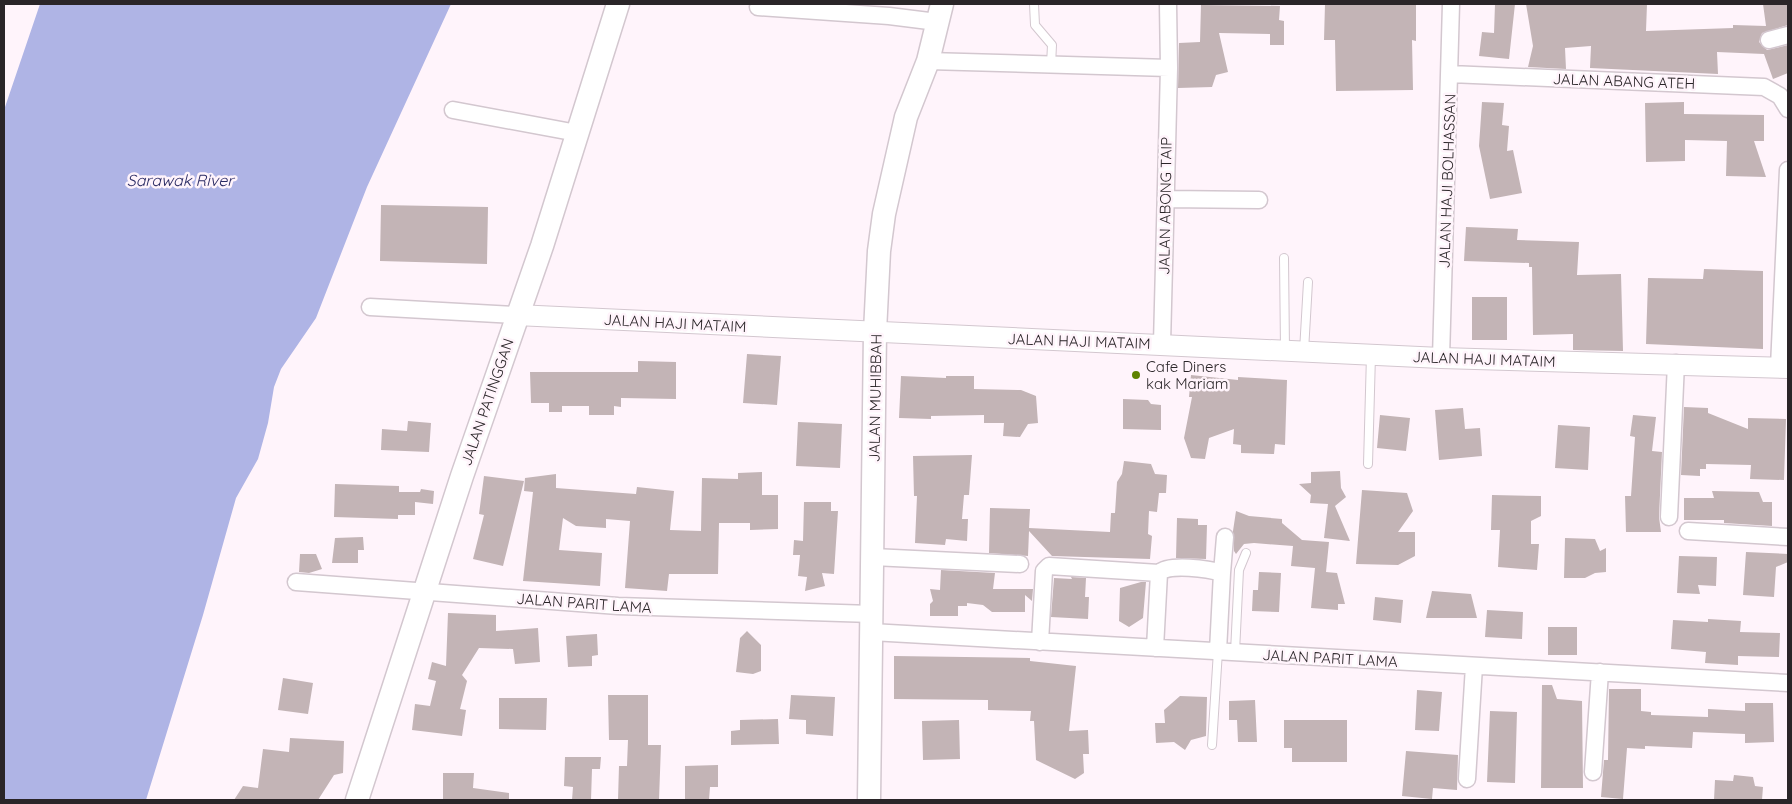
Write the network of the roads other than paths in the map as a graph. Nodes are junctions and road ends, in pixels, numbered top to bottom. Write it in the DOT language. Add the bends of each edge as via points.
graph roads {
  1 [pos="618,4"];
  2 [pos="1034,4"];
  3 [pos="1168,4"];
  4 [pos="1451,4"];
  5 [pos="758,7"];
  6 [pos="939,13"];
  7 [pos="1788,35"];
  8 [pos="1769,40"];
  9 [pos="928,61"];
  10 [pos="1051,65"];
  11 [pos="1169,68"];
  12 [pos="1450,74"];
  13 [pos="1788,109"];
  14 [pos="453,110"];
  15 [pos="578,133"];
  16 [pos="1788,170"];
  17 [pos="1166,199"];
  18 [pos="1259,200"];
  19 [pos="1284,258"];
  20 [pos="1308,282"];
  21 [pos="370,307"];
  22 [pos="516,315"];
  23 [pos="875,332"];
  24 [pos="1162,344"];
  25 [pos="1294,351"];
  26 [pos="1371,355"];
  27 [pos="1441,358"];
  28 [pos="1676,363"];
  29 [pos="1784,368"];
  30 [pos="1368,464"];
  31 [pos="1669,517"];
  32 [pos="1688,531"];
  33 [pos="1225,537"];
  34 [pos="1788,537"];
  35 [pos="1246,554"];
  36 [pos="873,557"];
  37 [pos="1020,564"];
  38 [pos="1159,573"];
  39 [pos="1222,573"];
  40 [pos="296,582"];
  41 [pos="426,590"];
  42 [pos="871,623"];
  43 [pos="1040,642"];
  44 [pos="1155,648"];
  45 [pos="1218,651"];
  46 [pos="1235,652"];
  47 [pos="1474,666"];
  48 [pos="1600,672"];
  49 [pos="1788,683"];
  50 [pos="1212,745"];
  51 [pos="1594,772"];
  52 [pos="1467,779"];
  53 [pos="357,800"];
  54 [pos="869,800"];
  1 -- 15 [label="main road, JALAN PATINGGAN"];
  2 -- 10 [label="lane" via="1035,25 1052,45"];
  3 -- 11 [label="street, JALAN ABONG TAIP"];
  4 -- 12 [label="street, JALAN HAJI BOLHASSAN"];
  5 -- 6 [label="street" via="889,16"];
  6 -- 9 [label="main road, JALAN MUHIBBAH"];
  7 -- 8 [label="street"];
  9 -- 10 [label="street"];
  9 -- 23 [label="main road, JALAN MUHIBBAH" via="906,117 884,214"];
  10 -- 11 [label="street"];
  11 -- 17 [label="street, JALAN ABONG TAIP"];
  12 -- 13 [label="street, JALAN ABANG ATEH" via="1764,87 1780,96"];
  12 -- 27 [label="street, JALAN HAJI BOLHASSAN"];
  14 -- 15 [label="street"];
  15 -- 22 [label="main road, JALAN PATINGGAN"];
  16 -- 29 [label="street"];
  17 -- 18 [label="street"];
  17 -- 24 [label="street, JALAN ABONG TAIP"];
  19 -- 25 [label="lane"];
  20 -- 25 [label="lane"];
  21 -- 22 [label="street, JALAN HAJI MATAIM"];
  22 -- 23 [label="street, JALAN HAJI MATAIM"];
  22 -- 41 [label="main road, JALAN PATINGGAN"];
  23 -- 24 [label="street, JALAN HAJI MATAIM"];
  23 -- 36 [label="main road, JALAN MUHIBBAH"];
  24 -- 25 [label="street, JALAN HAJI MATAIM"];
  25 -- 26 [label="street, JALAN HAJI MATAIM"];
  26 -- 27 [label="street, JALAN HAJI MATAIM"];
  26 -- 30 [label="lane"];
  27 -- 28 [label="street, JALAN HAJI MATAIM"];
  28 -- 29 [label="street, JALAN HAJI MATAIM"];
  28 -- 31 [label="street"];
  32 -- 34 [label="street"];
  33 -- 39 [label="street"];
  35 -- 46 [label="lane" via="1239,570"];
  36 -- 37 [label="street"];
  36 -- 42 [label="main road, JALAN MUHIBBAH"];
  38 -- 39 [label="street" via="1170,568 1211,569"];
  38 -- 43 [label="street" via="1049,566 1044,571"];
  38 -- 44 [label="street"];
  39 -- 45 [label="street"];
  40 -- 41 [label="street, JALAN PARIT LAMA"];
  41 -- 42 [label="street, JALAN PARIT LAMA"];
  41 -- 53 [label="main road, JALAN PATINGGAN"];
  42 -- 43 [label="street, JALAN PARIT LAMA"];
  42 -- 54 [label="main road, JALAN MUHIBBAH"];
  43 -- 44 [label="street, JALAN PARIT LAMA"];
  44 -- 45 [label="street, JALAN PARIT LAMA"];
  45 -- 46 [label="street, JALAN PARIT LAMA"];
  45 -- 50 [label="lane"];
  46 -- 47 [label="street, JALAN PARIT LAMA"];
  47 -- 48 [label="street, JALAN PARIT LAMA"];
  47 -- 52 [label="street"];
  48 -- 49 [label="street, JALAN PARIT LAMA"];
  48 -- 51 [label="street"];
}
